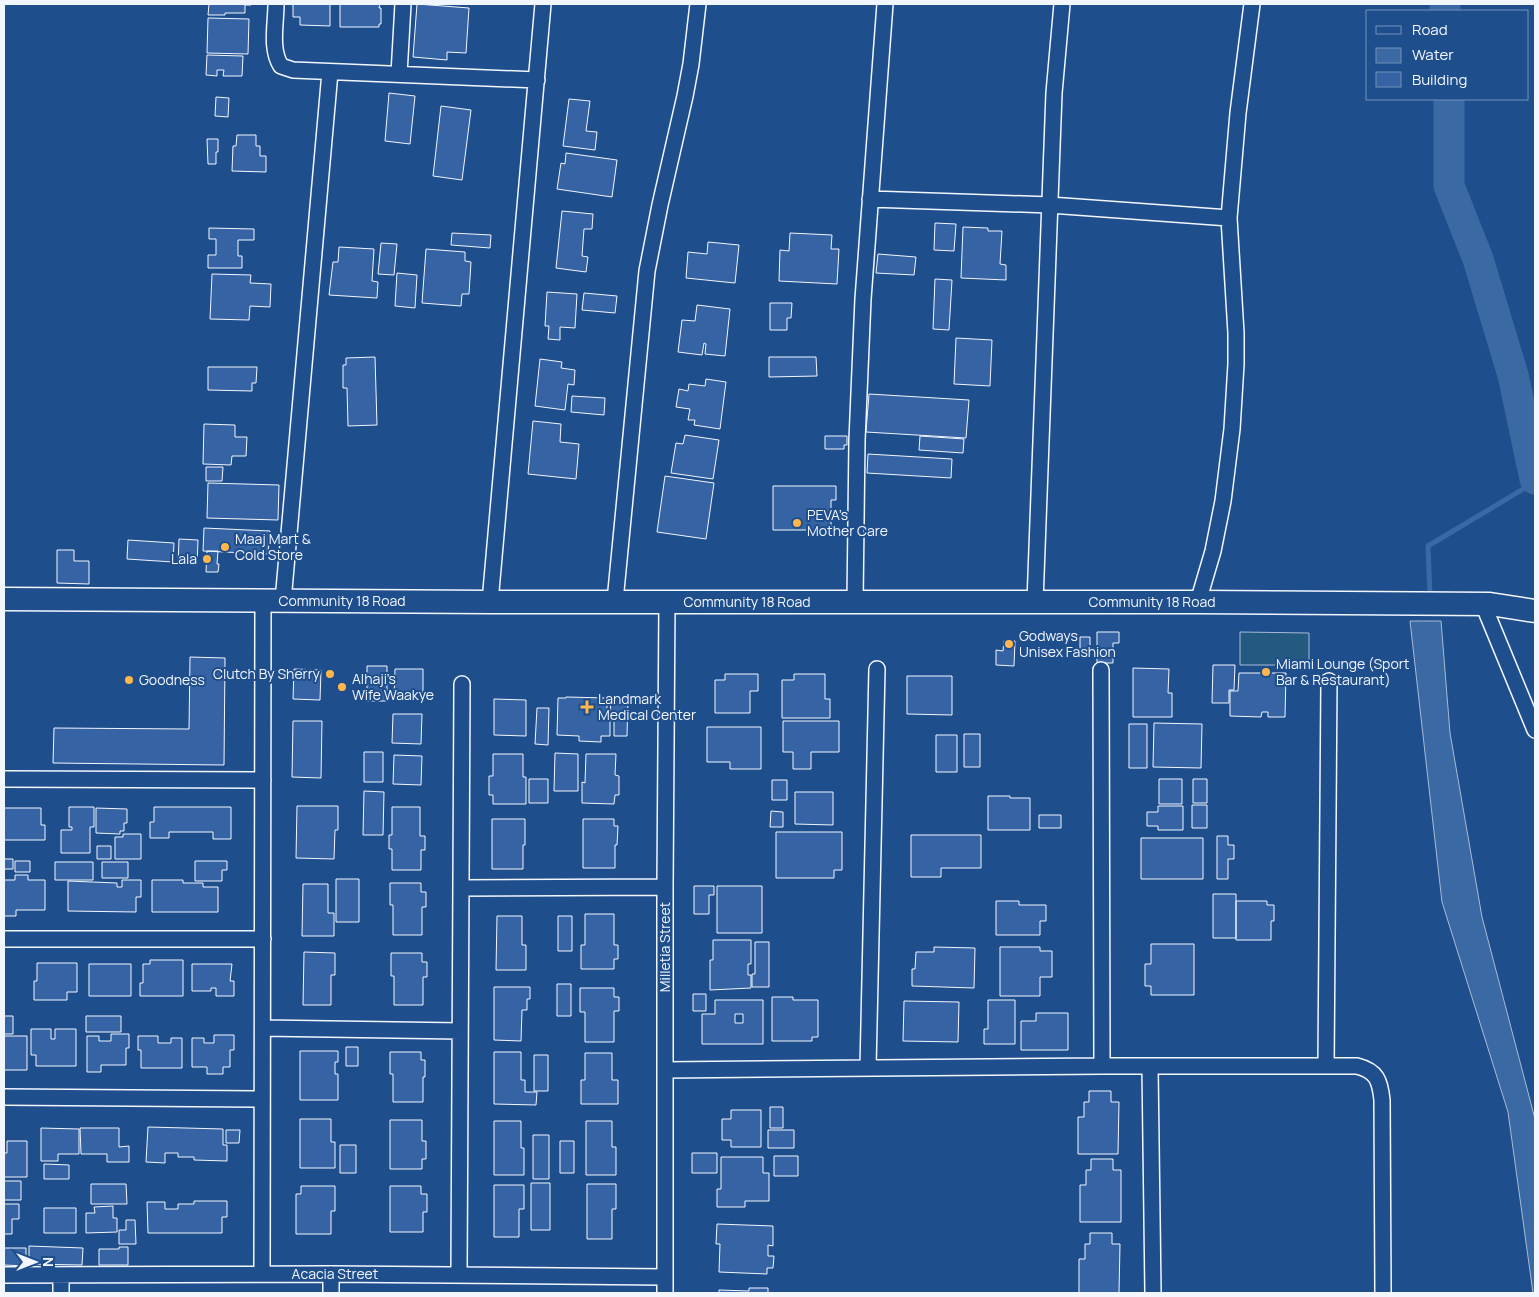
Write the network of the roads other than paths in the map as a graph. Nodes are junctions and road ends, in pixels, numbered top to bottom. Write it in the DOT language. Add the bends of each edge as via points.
graph roads {
  1 [pos="276,4"];
  2 [pos="403,4"];
  3 [pos="544,4"];
  4 [pos="698,4"];
  5 [pos="885,4"];
  6 [pos="1062,4"];
  7 [pos="1252,4"];
  8 [pos="330,72"];
  9 [pos="399,74"];
  10 [pos="536,80"];
  11 [pos="870,198"];
  12 [pos="1050,205"];
  13 [pos="1228,218"];
  14 [pos="4,599"];
  15 [pos="273,601"];
  16 [pos="615,601"];
  17 [pos="667,601"];
  18 [pos="490,602"];
  19 [pos="855,602"];
  20 [pos="1035,602"];
  21 [pos="1198,602"];
  22 [pos="1487,604"];
  23 [pos="1535,606"];
  24 [pos="877,669"];
  25 [pos="1101,670"];
  26 [pos="1329,681"];
  27 [pos="462,684"];
  28 [pos="1535,730"];
  29 [pos="4,779"];
  30 [pos="263,780"];
  31 [pos="665,887"];
  32 [pos="461,888"];
  33 [pos="4,939"];
  34 [pos="263,939"];
  35 [pos="263,1028"];
  36 [pos="460,1031"];
  37 [pos="1102,1066"];
  38 [pos="1326,1066"];
  39 [pos="1150,1067"];
  40 [pos="868,1068"];
  41 [pos="665,1070"];
  42 [pos="4,1097"];
  43 [pos="262,1098"];
  44 [pos="262,1274"];
  45 [pos="331,1274"];
  46 [pos="4,1275"];
  47 [pos="459,1275"];
  48 [pos="61,1276"];
  49 [pos="665,1277"];
  50 [pos="61,1293"];
  51 [pos="331,1293"];
  52 [pos="665,1293"];
  53 [pos="1152,1293"];
  54 [pos="1384,1293"];
  1 -- 8 [label="street" via="275,47 281,66 293,70"];
  2 -- 9 [label="street"];
  3 -- 10 [label="street"];
  4 -- 16 [label="street" via="685,96 647,271"];
  5 -- 11 [label="street"];
  6 -- 12 [label="street" via="1054,93"];
  7 -- 13 [label="street"];
  8 -- 9 [label="street"];
  8 -- 15 [label="street"];
  9 -- 10 [label="street"];
  10 -- 18 [label="street"];
  11 -- 12 [label="street"];
  11 -- 19 [label="street" via="859,369"];
  12 -- 13 [label="street"];
  12 -- 20 [label="street"];
  13 -- 21 [label="street" via="1236,333 1232,422 1223,501"];
  14 -- 15 [label="main road, Community 18 Road"];
  15 -- 18 [label="main road, Community 18 Road"];
  15 -- 30 [label="street"];
  16 -- 17 [label="main road, Community 18 Road"];
  16 -- 18 [label="main road, Community 18 Road"];
  17 -- 19 [label="main road, Community 18 Road"];
  17 -- 31 [label="street, Milletia Street"];
  19 -- 20 [label="main road, Community 18 Road"];
  20 -- 21 [label="main road, Community 18 Road"];
  21 -- 22 [label="main road, Community 18 Road"];
  22 -- 23 [label="main road, Community 18 Road"];
  22 -- 28 [label="street"];
  24 -- 40 [label="street"];
  25 -- 37 [label="street"];
  26 -- 38 [label="street"];
  27 -- 32 [label="street"];
  29 -- 30 [label="street"];
  30 -- 34 [label="street"];
  31 -- 32 [label="street"];
  31 -- 41 [label="street, Milletia Street"];
  32 -- 36 [label="street"];
  33 -- 34 [label="street"];
  34 -- 35 [label="street"];
  35 -- 36 [label="street"];
  35 -- 43 [label="street"];
  36 -- 47 [label="street"];
  37 -- 39 [label="street"];
  37 -- 40 [label="street"];
  38 -- 39 [label="street"];
  38 -- 54 [label="street" via="1365,1068 1373,1073 1381,1089"];
  39 -- 53 [label="street"];
  40 -- 41 [label="street"];
  41 -- 49 [label="street, Milletia Street"];
  42 -- 43 [label="street"];
  43 -- 44 [label="street"];
  44 -- 45 [label="street, Acacia Street"];
  44 -- 48 [label="street, Acacia Street"];
  45 -- 47 [label="street, Acacia Street"];
  45 -- 51 [label="street"];
  46 -- 48 [label="street, Acacia Street"];
  47 -- 49 [label="street, Acacia Street"];
  48 -- 50 [label="street"];
  49 -- 52 [label="street, Milletia Street"];
}
